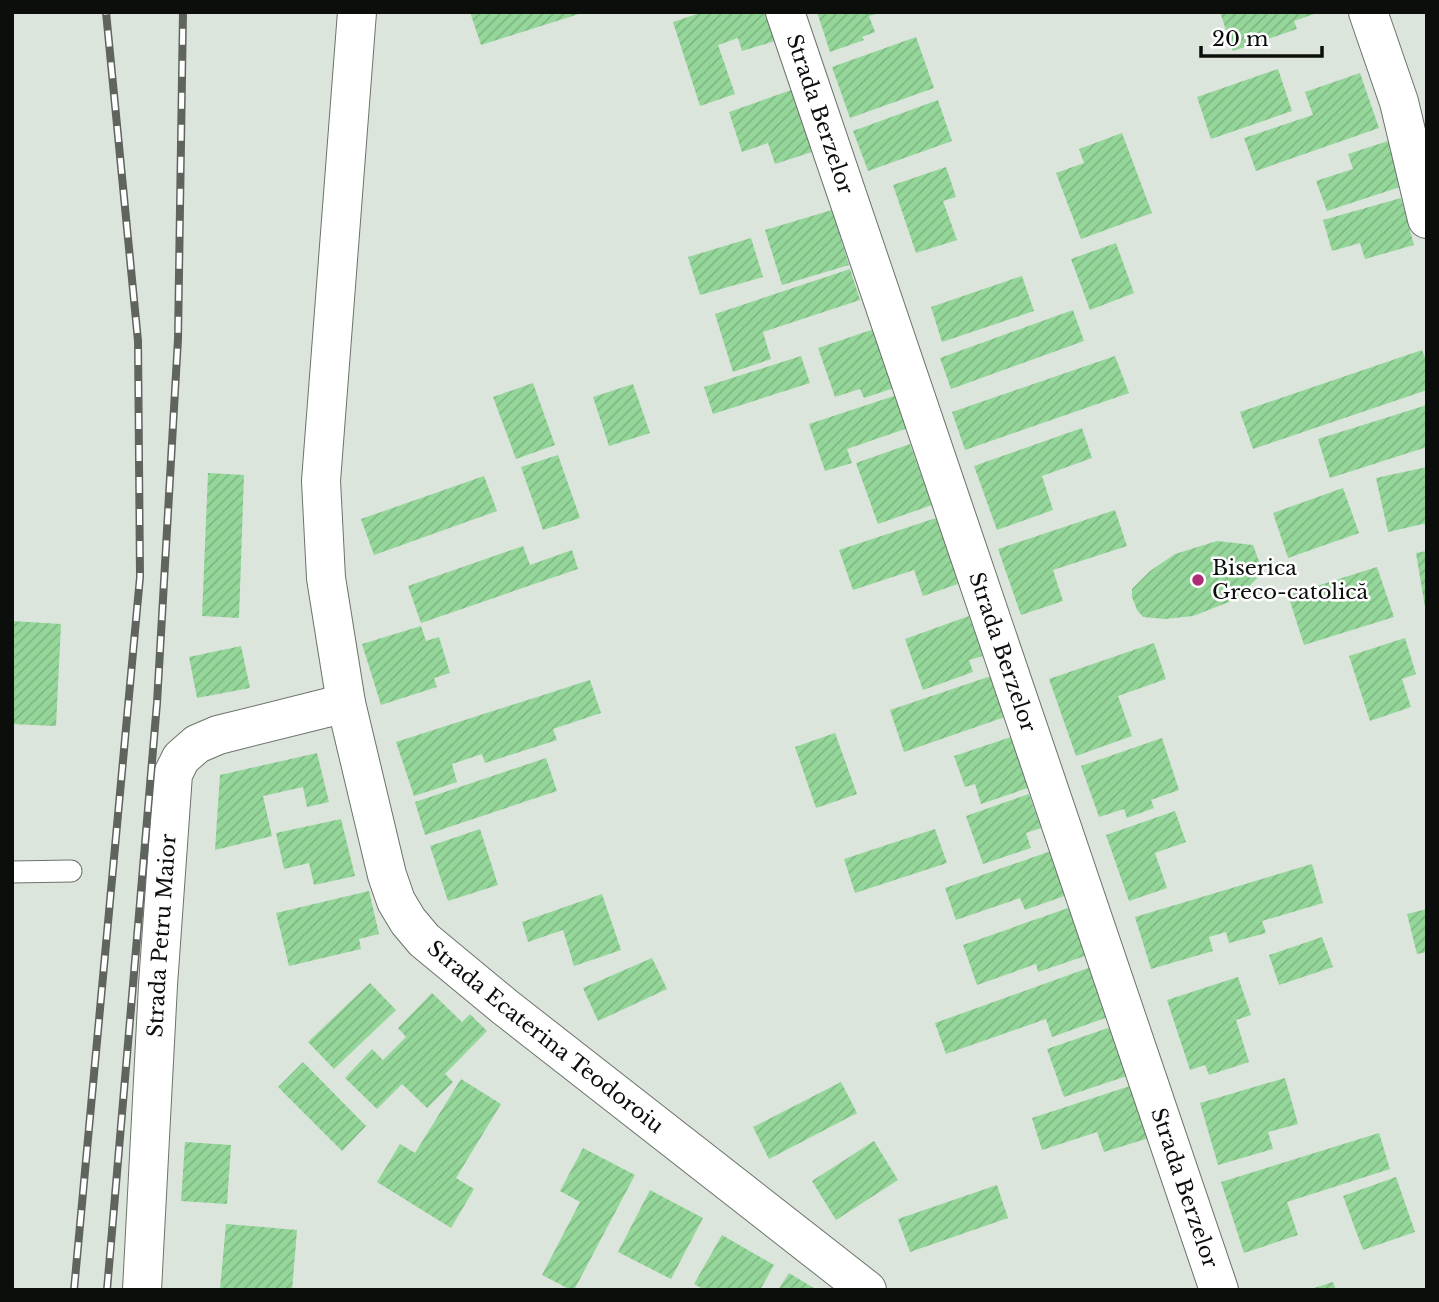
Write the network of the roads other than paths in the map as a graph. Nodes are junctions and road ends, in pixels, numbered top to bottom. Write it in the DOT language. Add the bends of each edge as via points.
graph roads {
  1 [pos="357,12"];
  2 [pos="785,12"];
  3 [pos="1368,12"];
  4 [pos="1427,219"];
  5 [pos="346,703"];
  6 [pos="71,871"];
  7 [pos="12,872"];
  8 [pos="142,1290"];
  9 [pos="867,1290"];
  10 [pos="1219,1290"];
  1 -- 5 [label="street, Strada Ecaterina Teodoroiu" via="321,481 326,578"];
  2 -- 10 [label="street, Strada Berzelor"];
  3 -- 4 [label="street" via="1399,102"];
  5 -- 8 [label="street, Strada Petru Maior" via="218,735 197,744 181,758 173,774"];
  5 -- 9 [label="street, Strada Ecaterina Teodoroiu" via="387,874 396,901 424,940"];
  6 -- 7 [label="lane"];
}
